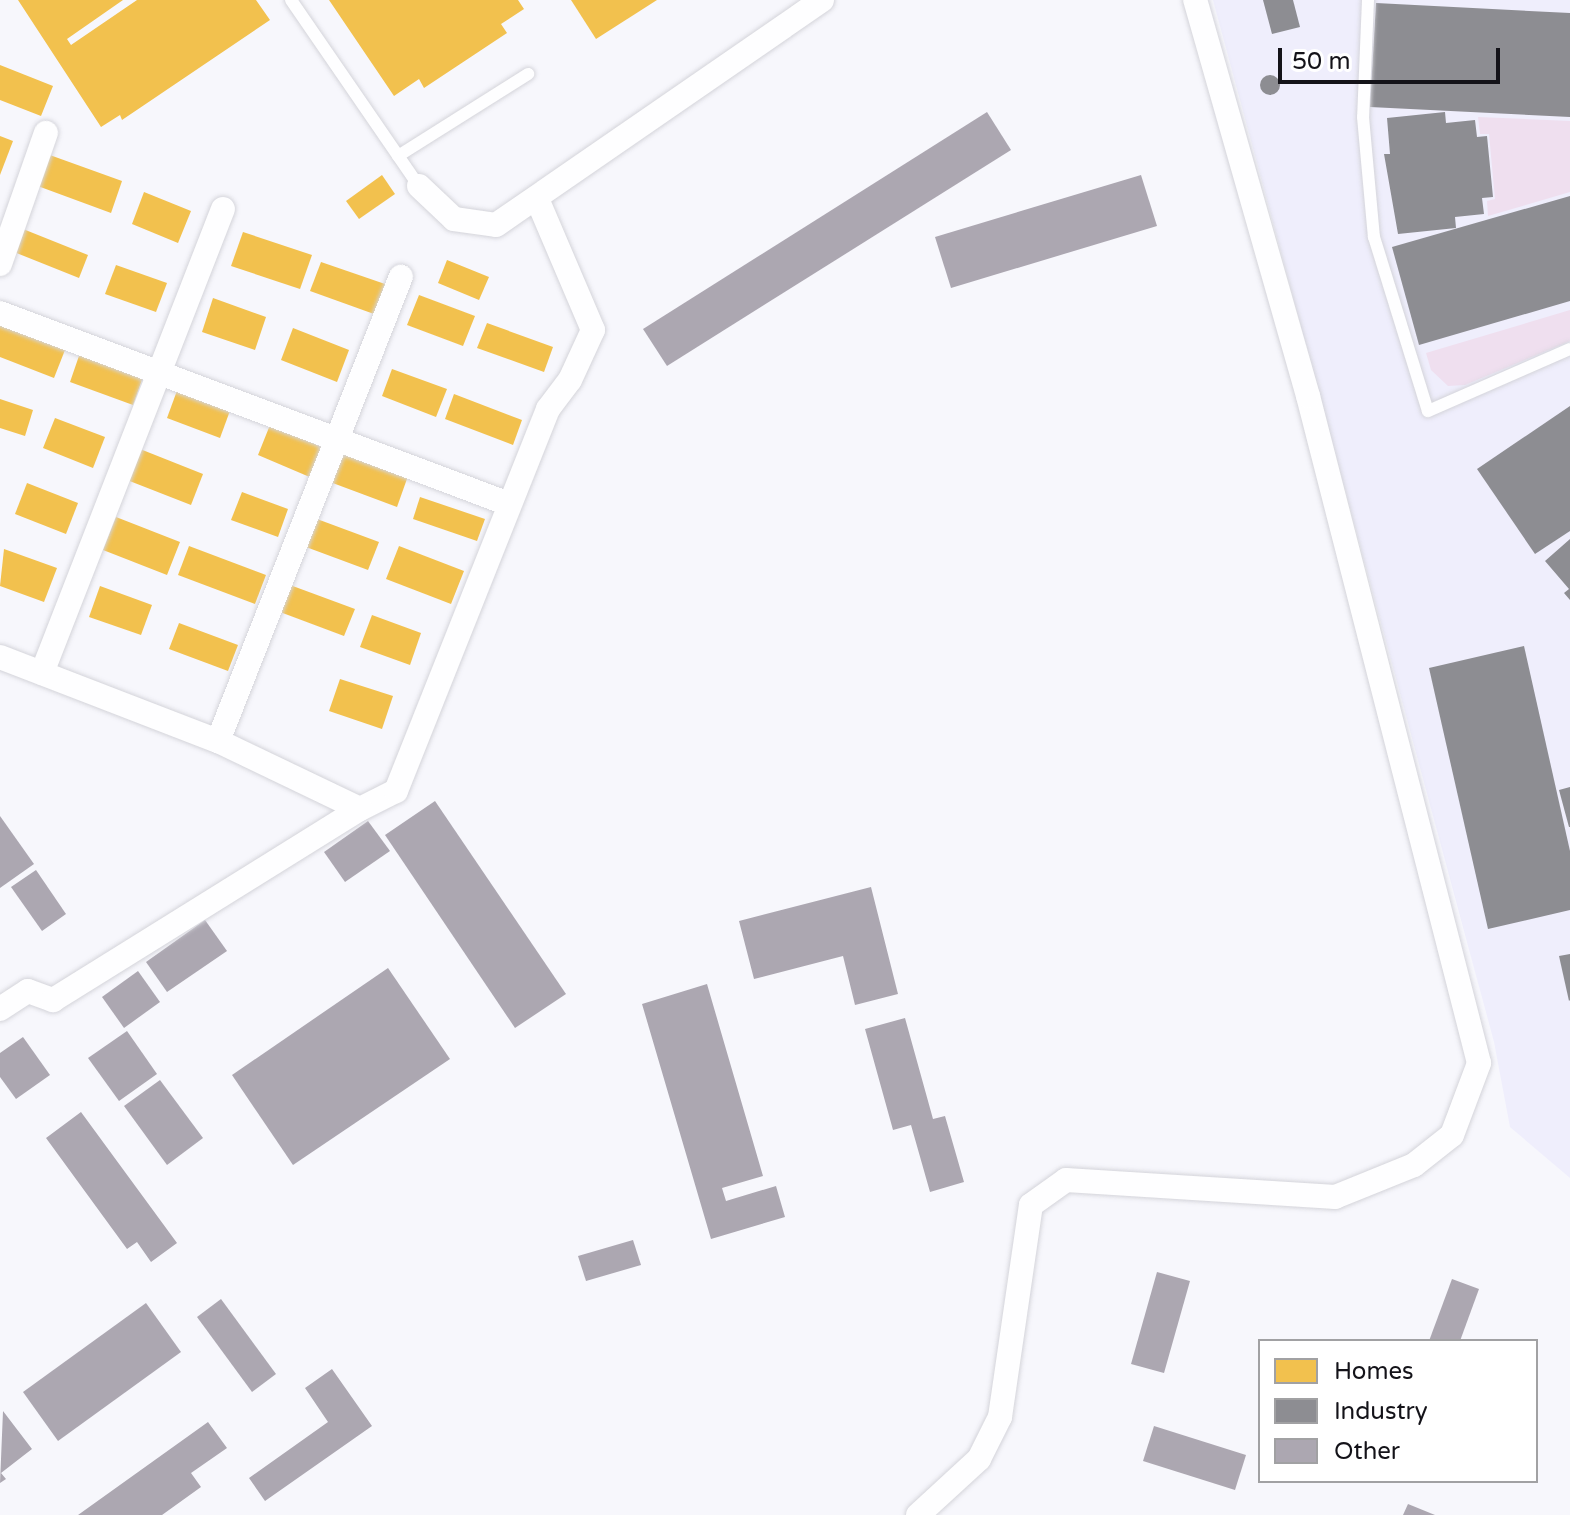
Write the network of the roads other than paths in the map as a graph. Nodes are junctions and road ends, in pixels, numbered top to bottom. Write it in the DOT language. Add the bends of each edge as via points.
graph roads {
  1 [pos="291,0"];
  2 [pos="822,0"];
  3 [pos="1195,0"];
  4 [pos="1368,0"];
  5 [pos="528,74"];
  6 [pos="46,133"];
  7 [pos="398,156"];
  8 [pos="419,186"];
  9 [pos="537,199"];
  10 [pos="223,209"];
  11 [pos="0,264"];
  12 [pos="401,277"];
  13 [pos="0,313"];
  14 [pos="1570,349"];
  15 [pos="159,370"];
  16 [pos="334,442"];
  17 [pos="509,504"];
  18 [pos="0,657"];
  19 [pos="42,673"];
  20 [pos="218,741"];
  21 [pos="360,809"];
  22 [pos="0,1009"];
  23 [pos="918,1515"];
  1 -- 7 [label="lane"];
  2 -- 9 [label="street"];
  3 -- 23 [label="street" via="1308,396 1479,1063 1452,1135 1414,1165 1335,1197 1066,1180 1031,1205 1000,1417 979,1459"];
  4 -- 14 [label="lane" via="1363,117 1374,237 1428,411"];
  5 -- 7 [label="lane"];
  6 -- 11 [label="street"];
  7 -- 8 [label="lane"];
  8 -- 9 [label="street" via="454,219 496,225"];
  9 -- 17 [label="street" via="593,330 570,380 548,409"];
  10 -- 15 [label="street"];
  12 -- 16 [label="street"];
  13 -- 15 [label="street"];
  15 -- 16 [label="street"];
  15 -- 19 [label="street"];
  16 -- 17 [label="street"];
  16 -- 20 [label="street"];
  17 -- 21 [label="street" via="396,791"];
  18 -- 19 [label="street"];
  19 -- 20 [label="street"];
  20 -- 21 [label="street"];
  21 -- 22 [label="street" via="53,1000 28,991"];
}
